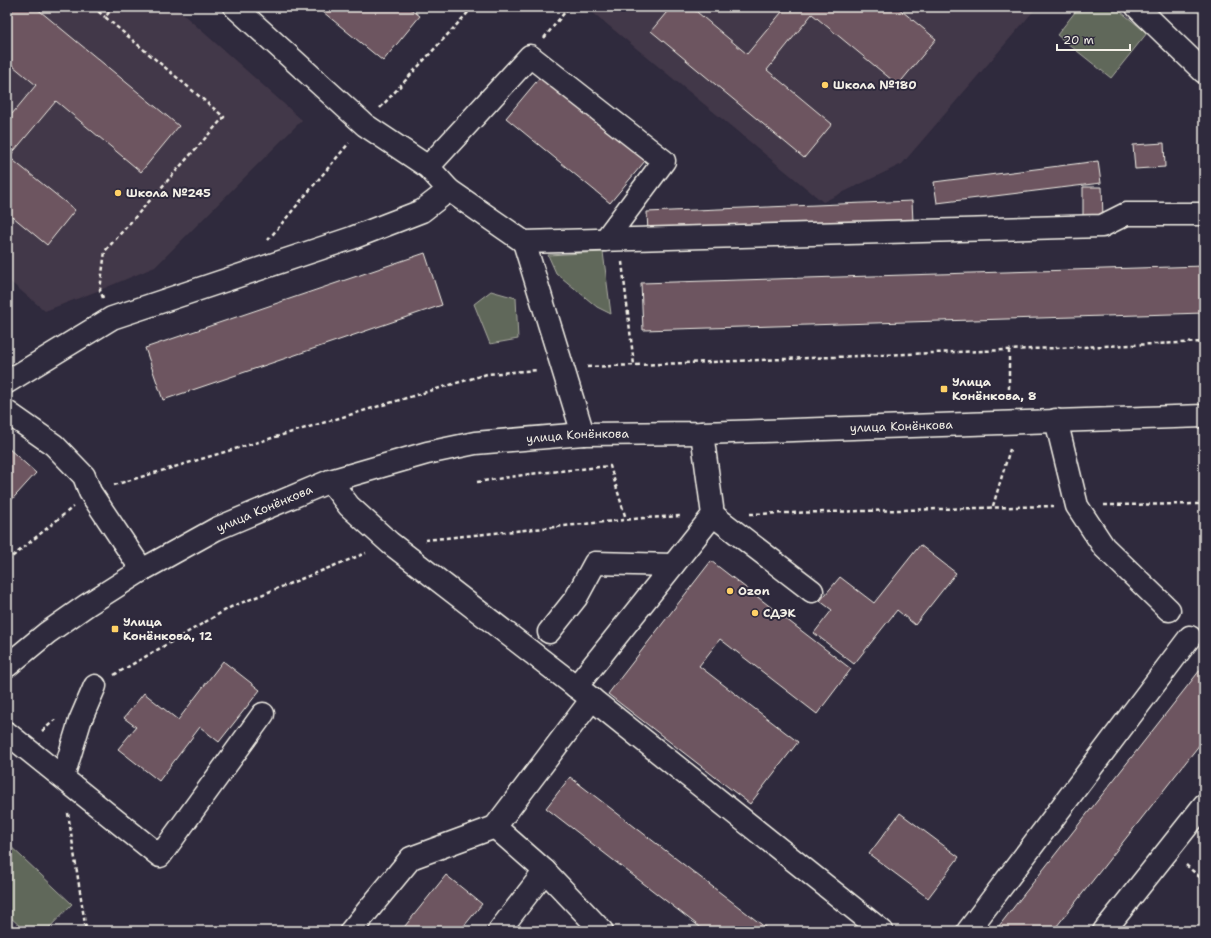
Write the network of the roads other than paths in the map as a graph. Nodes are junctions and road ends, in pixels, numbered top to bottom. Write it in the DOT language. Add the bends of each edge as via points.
graph roads {
  1 [pos="235,7"];
  2 [pos="1137,7"];
  3 [pos="1204,72"];
  4 [pos="428,167"];
  5 [pos="449,190"];
  6 [pos="1204,214"];
  7 [pos="612,240"];
  8 [pos="524,242"];
  9 [pos="7,382"];
  10 [pos="7,412"];
  11 [pos="1204,416"];
  12 [pos="1056,420"];
  13 [pos="702,433"];
  14 [pos="583,434"];
  15 [pos="330,480"];
  16 [pos="713,515"];
  17 [pos="673,565"];
  18 [pos="142,570"];
  19 [pos="812,591"];
  20 [pos="1169,610"];
  21 [pos="549,632"];
  22 [pos="1190,637"];
  23 [pos="7,666"];
  24 [pos="95,686"];
  25 [pos="584,693"];
  26 [pos="263,714"];
  27 [pos="7,733"];
  28 [pos="63,778"];
  29 [pos="1204,805"];
  30 [pos="495,827"];
  31 [pos="545,871"];
  32 [pos="351,931"];
  33 [pos="498,931"];
  34 [pos="602,931"];
  35 [pos="882,931"];
  36 [pos="968,931"];
  37 [pos="1104,931"];
  1 -- 4 [label="street" via="365,125"];
  2 -- 3 [label="street"];
  4 -- 5 [label="street"];
  4 -- 7 [label="street" via="530,56 664,161"];
  5 -- 8 [label="street"];
  5 -- 9 [label="street" via="422,211 352,238 112,318"];
  6 -- 7 [label="street" via="1126,214 1102,226"];
  7 -- 8 [label="street"];
  8 -- 14 [label="street"];
  10 -- 18 [label="street" via="54,445 84,476 90,492"];
  11 -- 12 [label="street, улица Конёнкова"];
  12 -- 13 [label="street, улица Конёнкова"];
  12 -- 20 [label="street" via="1077,506 1104,546"];
  13 -- 14 [label="street, улица Конёнкова"];
  13 -- 16 [label="street"];
  14 -- 15 [label="street, улица Конёнкова" via="475,443 427,453"];
  15 -- 18 [label="street, улица Конёнкова" via="216,529"];
  15 -- 25 [label="street" via="348,506 390,543"];
  16 -- 17 [label="street"];
  16 -- 19 [label="street"];
  17 -- 21 [label="street" via="595,563 576,598"];
  17 -- 25 [label="street"];
  18 -- 23 [label="street, улица Конёнкова" via="47,633"];
  22 -- 36 [label="street"];
  24 -- 28 [label="street" via="80,721"];
  25 -- 30 [label="street"];
  25 -- 35 [label="street"];
  26 -- 28 [label="street" via="160,856"];
  27 -- 28 [label="street"];
  29 -- 37 [label="street"];
  30 -- 31 [label="street"];
  30 -- 32 [label="street" via="411,858"];
  31 -- 33 [label="street"];
  31 -- 34 [label="street"];
}
